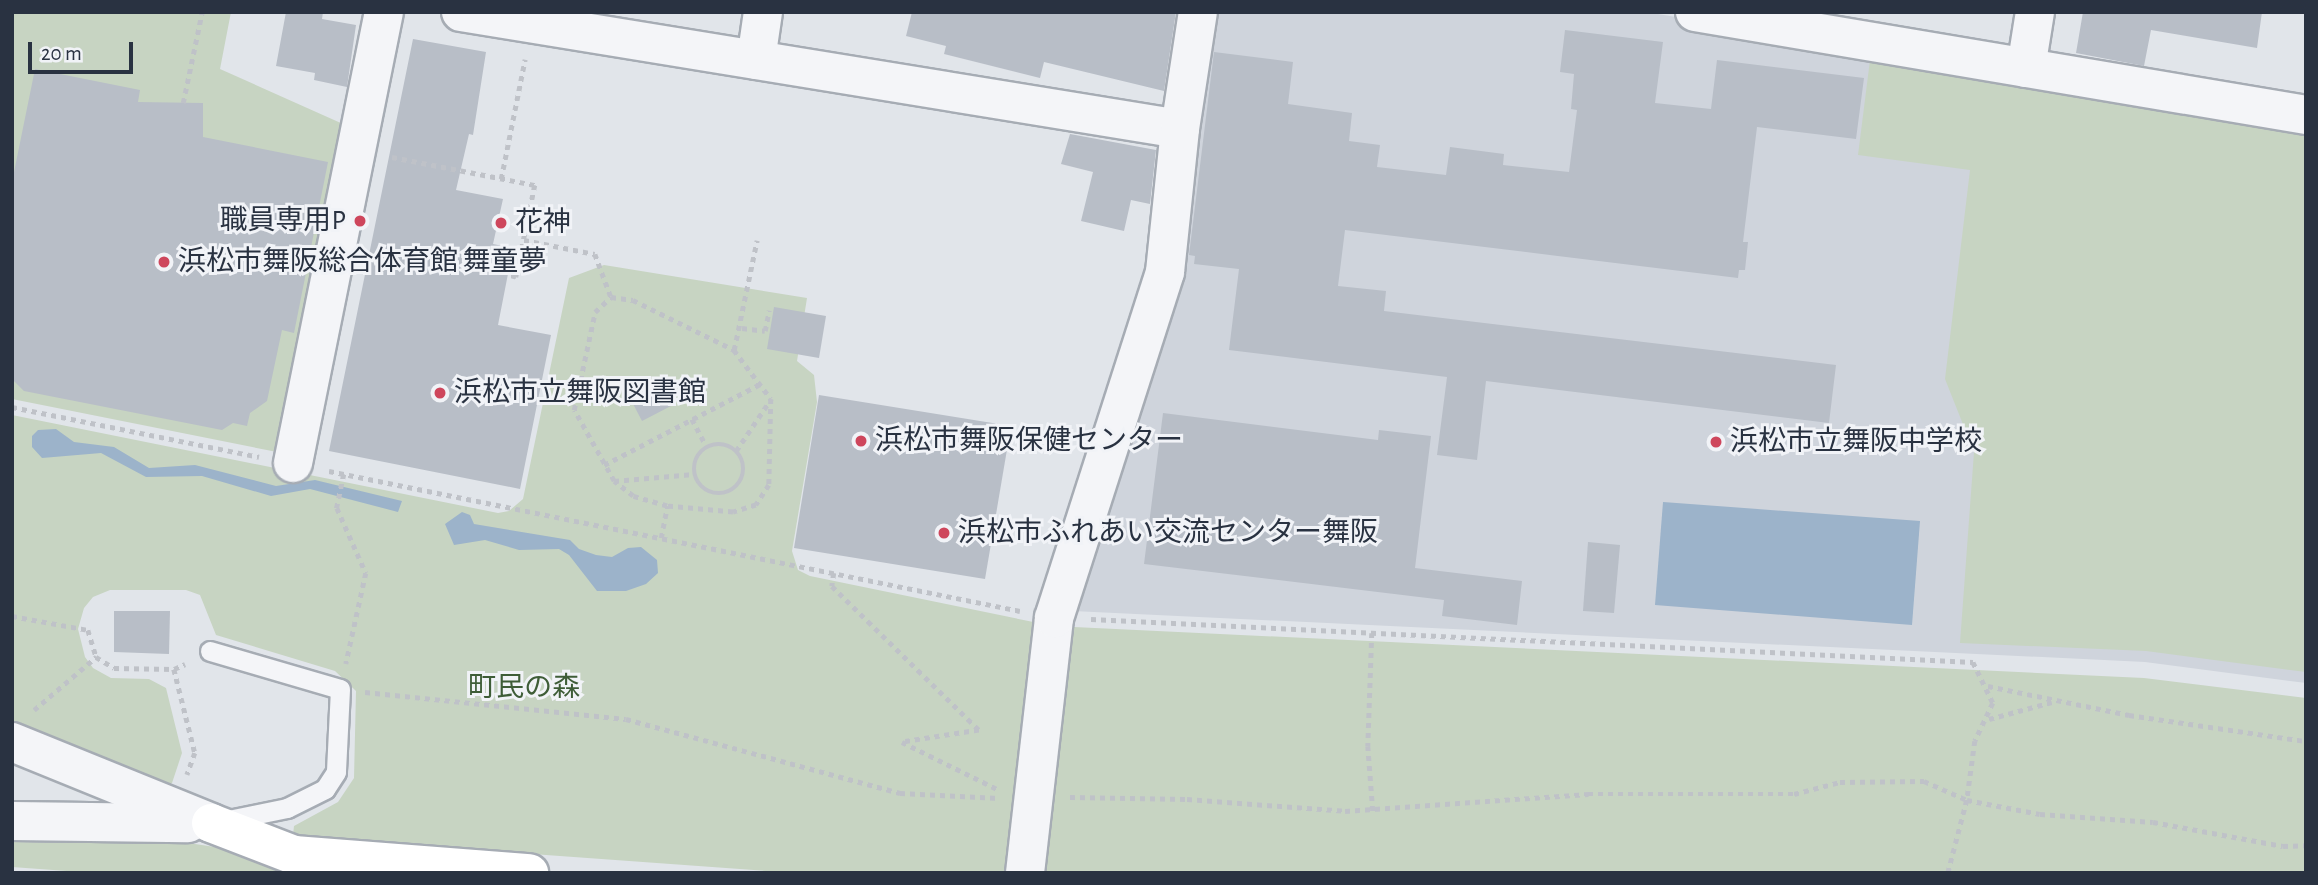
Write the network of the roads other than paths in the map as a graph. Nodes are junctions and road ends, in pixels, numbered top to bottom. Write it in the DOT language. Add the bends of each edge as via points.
graph roads {
  1 [pos="384,12"];
  2 [pos="461,12"];
  3 [pos="763,12"];
  4 [pos="1198,12"];
  5 [pos="1695,12"];
  6 [pos="2035,12"];
  7 [pos="755,60"];
  8 [pos="2026,68"];
  9 [pos="2306,115"];
  10 [pos="1180,129"];
  11 [pos="293,464"];
  12 [pos="211,651"];
  13 [pos="21,728"];
  14 [pos="12,821"];
  15 [pos="211,823"];
  16 [pos="529,873"];
  17 [pos="1025,873"];
  1 -- 11 [label="street"];
  2 -- 7 [label="street"];
  3 -- 7 [label="street"];
  4 -- 10 [label="street"];
  5 -- 8 [label="street"];
  6 -- 8 [label="street"];
  7 -- 10 [label="street"];
  8 -- 9 [label="street"];
  10 -- 17 [label="street" via="1165,272 1054,618"];
  12 -- 15 [label="lane" via="340,689 336,772 325,789 287,808"];
  13 -- 15 [label="street"];
  14 -- 15 [label="street"];
  15 -- 16 [label="street" via="294,855"];
}
